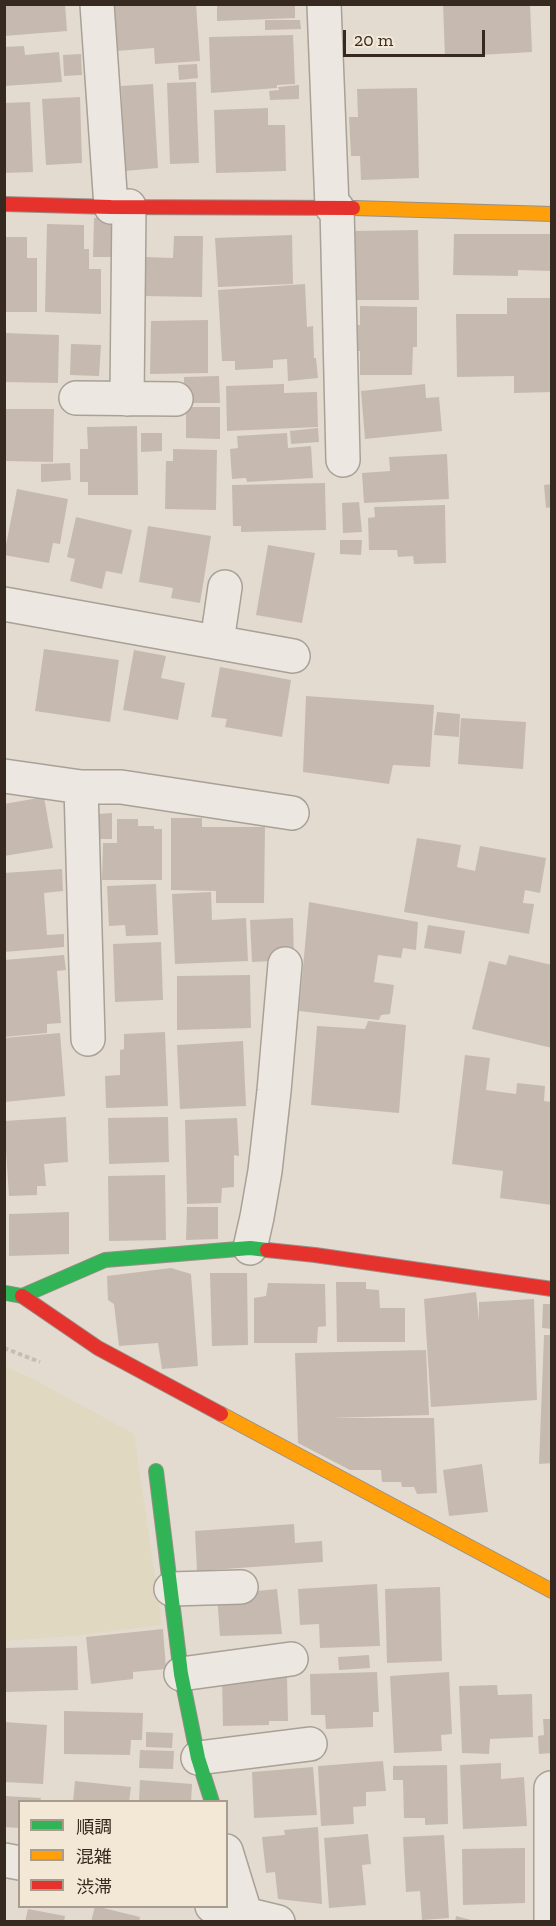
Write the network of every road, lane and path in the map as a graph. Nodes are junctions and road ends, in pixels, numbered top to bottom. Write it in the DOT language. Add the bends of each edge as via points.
graph roads {
  1 [pos="96,4"];
  2 [pos="324,4"];
  3 [pos="4,204"];
  4 [pos="120,206"];
  5 [pos="334,207"];
  6 [pos="552,214"];
  7 [pos="76,398"];
  8 [pos="127,399"];
  9 [pos="176,399"];
  10 [pos="343,460"];
  11 [pos="225,587"];
  12 [pos="4,604"];
  13 [pos="217,642"];
  14 [pos="293,656"];
  15 [pos="4,776"];
  16 [pos="81,787"];
  17 [pos="292,813"];
  18 [pos="285,964"];
  19 [pos="88,1039"];
  20 [pos="250,1248"];
  21 [pos="552,1289"];
  22 [pos="4,1293"];
  23 [pos="22,1296"];
  24 [pos="156,1471"];
  25 [pos="241,1587"];
  26 [pos="171,1589"];
  27 [pos="552,1591"];
  28 [pos="291,1659"];
  29 [pos="181,1674"];
  30 [pos="310,1744"];
  31 [pos="198,1758"];
  32 [pos="551,1788"];
  33 [pos="211,1800"];
  34 [pos="228,1867"];
  35 [pos="234,1915"];
  36 [pos="551,1922"];
  1 -- 4 [label="street"];
  2 -- 5 [label="street"];
  3 -- 4 [label="street"];
  4 -- 5 [label="street"];
  4 -- 8 [label="street"];
  5 -- 6 [label="street"];
  5 -- 10 [label="street"];
  7 -- 8 [label="street"];
  8 -- 9 [label="street"];
  11 -- 13 [label="street"];
  12 -- 13 [label="street"];
  13 -- 14 [label="street"];
  15 -- 16 [label="street"];
  16 -- 17 [label="street" via="121,787"];
  16 -- 19 [label="street"];
  18 -- 20 [label="street" via="274,1091"];
  20 -- 21 [label="street"];
  20 -- 23 [label="street" via="105,1260"];
  22 -- 23 [label="street"];
  23 -- 27 [label="street" via="98,1348"];
  24 -- 26 [label="street"];
  25 -- 26 [label="street"];
  26 -- 29 [label="street"];
  28 -- 29 [label="street"];
  29 -- 31 [label="street"];
  30 -- 31 [label="street"];
  31 -- 33 [label="street"];
  32 -- 36 [label="street"];
  34 -- 35 [label="street"];
}
